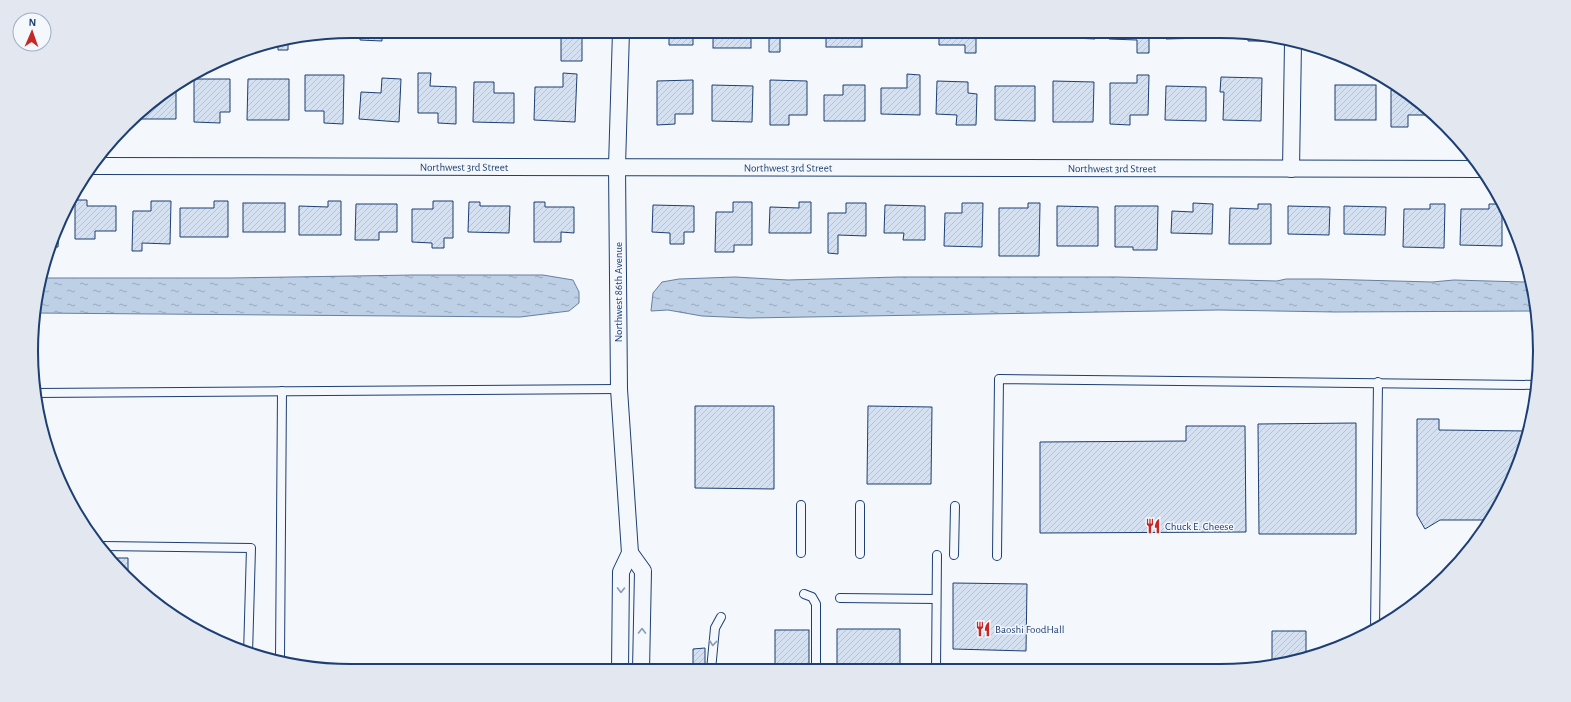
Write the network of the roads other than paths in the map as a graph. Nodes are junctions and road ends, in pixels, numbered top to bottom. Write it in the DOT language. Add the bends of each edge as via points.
graph roads {
  1 [pos="621,38"];
  2 [pos="1293,47"];
  3 [pos="99,166"];
  4 [pos="617,166"];
  5 [pos="1291,169"];
  6 [pos="1474,169"];
  7 [pos="1378,382"];
  8 [pos="1531,385"];
  9 [pos="619,389"];
  10 [pos="282,391"];
  11 [pos="41,393"];
  12 [pos="801,505"];
  13 [pos="860,505"];
  14 [pos="954,506"];
  15 [pos="107,546"];
  16 [pos="630,553"];
  17 [pos="801,553"];
  18 [pos="860,554"];
  19 [pos="937,555"];
  20 [pos="954,555"];
  21 [pos="997,556"];
  22 [pos="804,594"];
  23 [pos="840,598"];
  24 [pos="935,599"];
  25 [pos="721,617"];
  26 [pos="1375,623"];
  27 [pos="248,646"];
  28 [pos="280,656"];
  29 [pos="620,664"];
  30 [pos="641,664"];
  31 [pos="712,664"];
  32 [pos="816,664"];
  33 [pos="936,664"];
  1 -- 4 [label="street, Northwest 86th Avenue"];
  2 -- 5 [label="street"];
  3 -- 4 [label="street, Northwest 3rd Street"];
  4 -- 5 [label="street, Northwest 3rd Street"];
  4 -- 9 [label="street, Northwest 86th Avenue"];
  5 -- 6 [label="street, Northwest 3rd Street"];
  7 -- 8 [label="lane"];
  7 -- 21 [label="lane" via="998,379"];
  7 -- 26 [label="lane"];
  9 -- 10 [label="lane"];
  9 -- 16 [label="street, Northwest 86th Avenue"];
  10 -- 11 [label="lane"];
  10 -- 28 [label="lane"];
  12 -- 17 [label="lane"];
  13 -- 18 [label="lane"];
  14 -- 20 [label="lane"];
  15 -- 27 [label="lane" via="251,548"];
  16 -- 29 [label="street, Northwest 86th Avenue, one-way" via="621,572"];
  30 -- 16 [label="street, one-way" via="643,571"];
  19 -- 24 [label="lane"];
  22 -- 32 [label="lane" via="812,597 816,604"];
  23 -- 24 [label="lane"];
  24 -- 33 [label="lane"];
  25 -- 31 [label="lane, one-way" via="715,628"];
}
